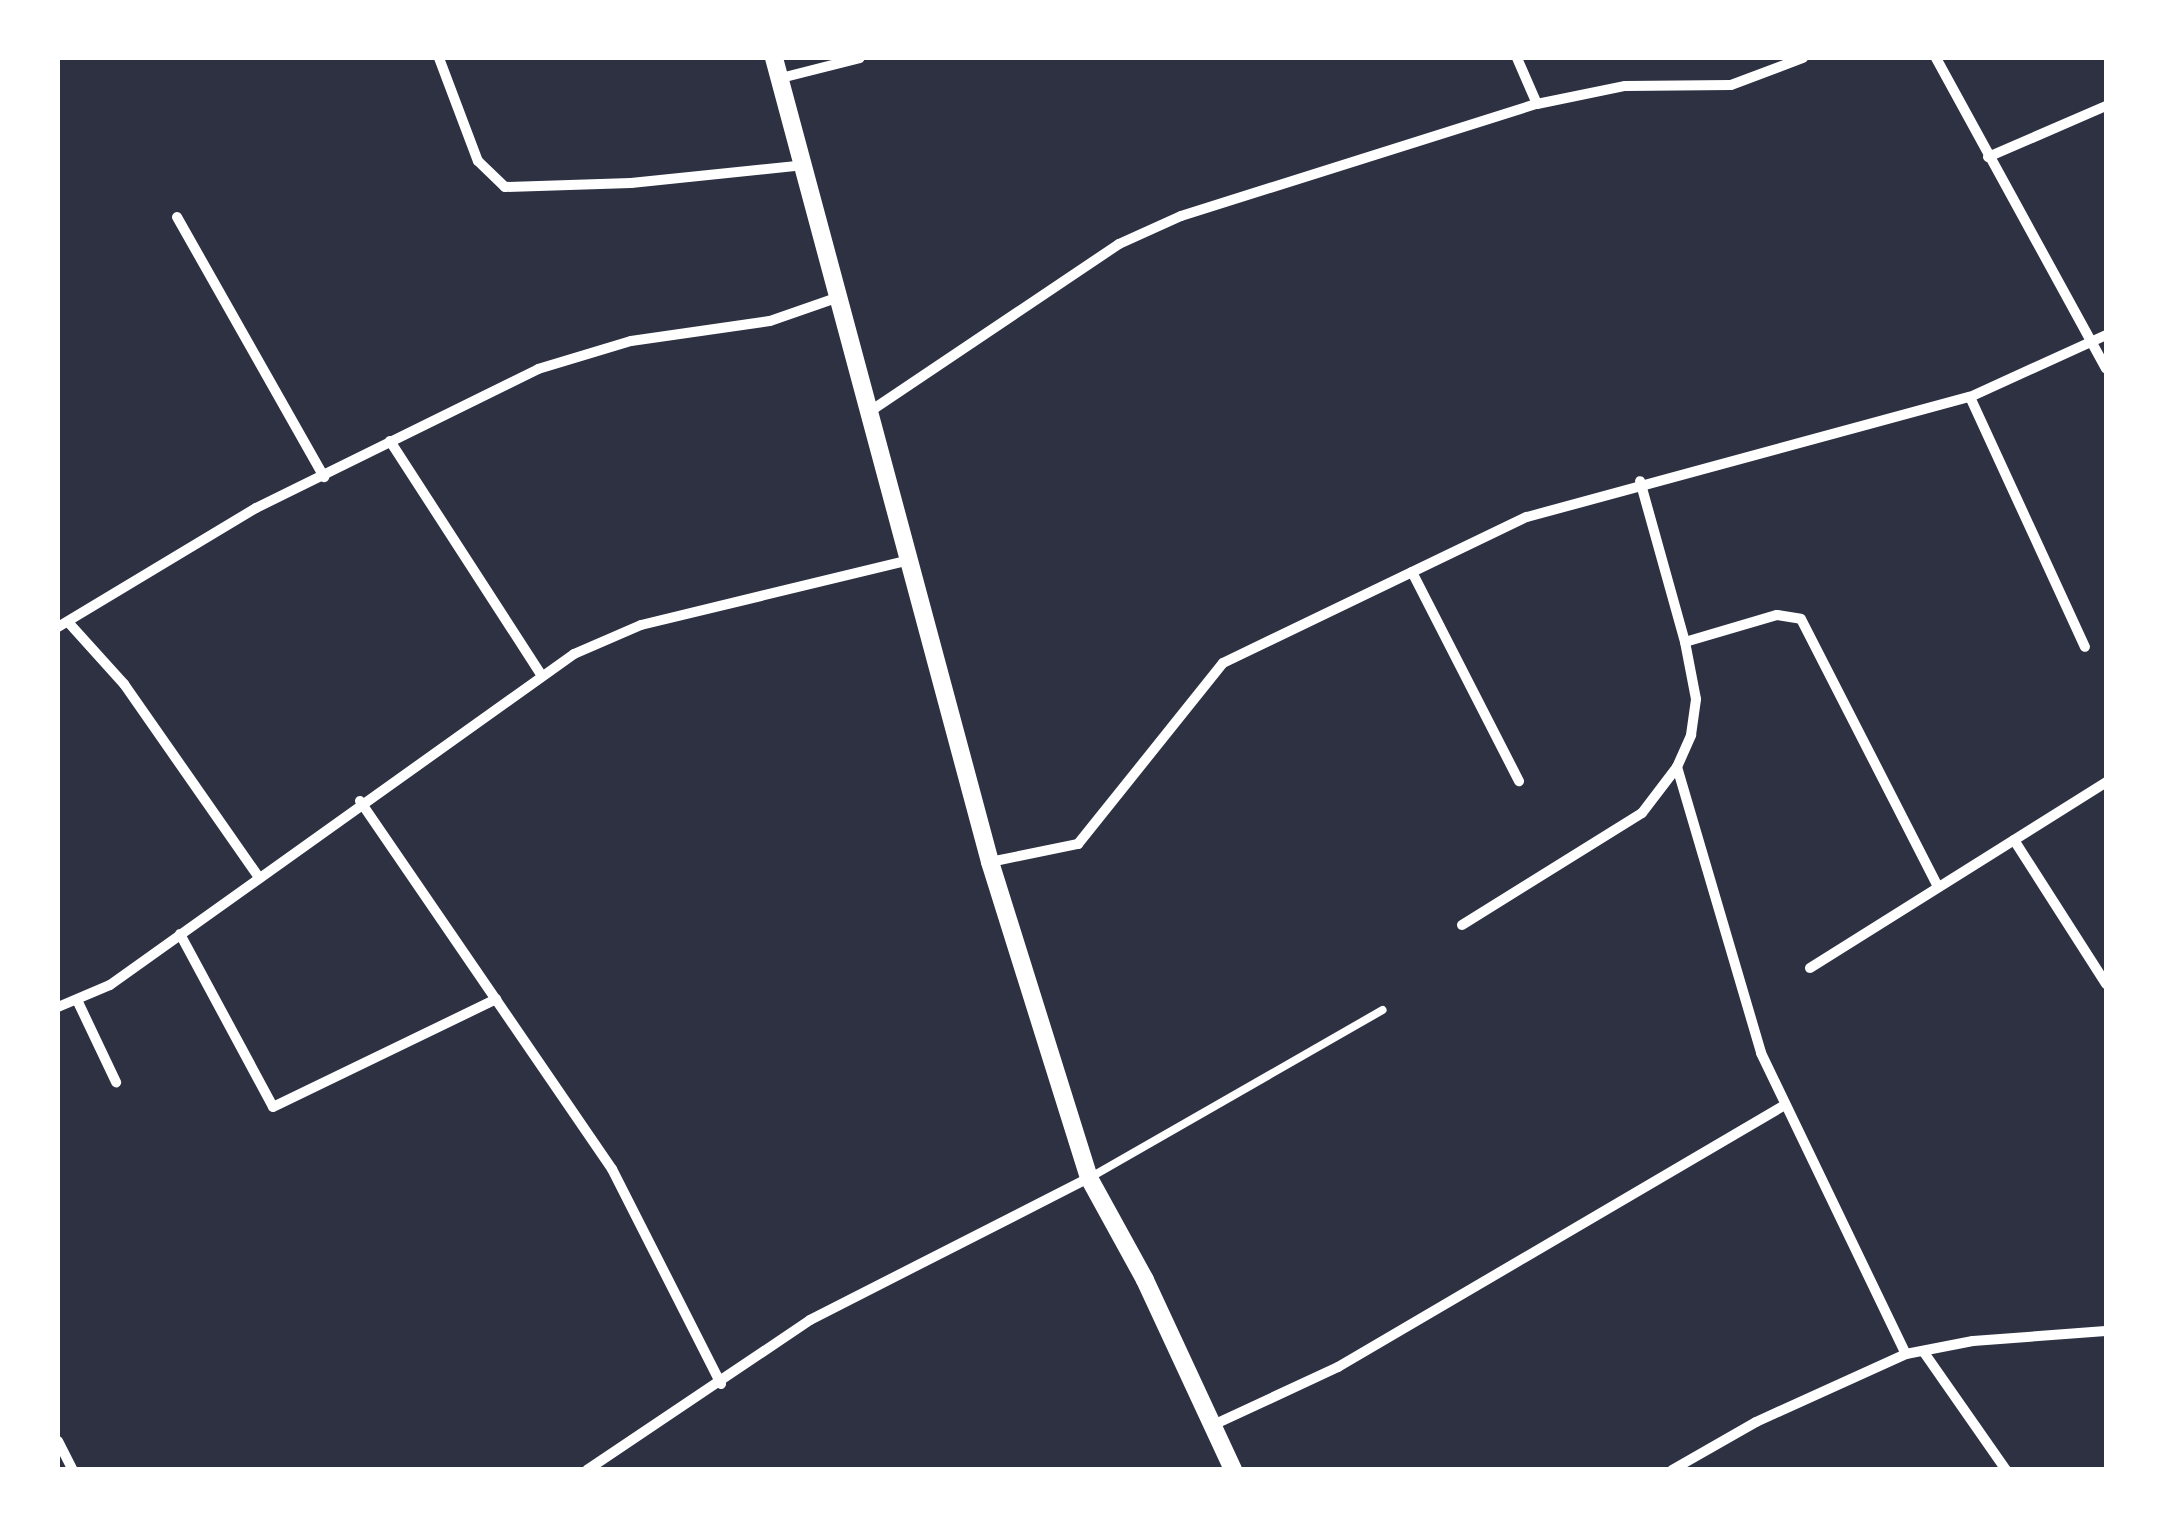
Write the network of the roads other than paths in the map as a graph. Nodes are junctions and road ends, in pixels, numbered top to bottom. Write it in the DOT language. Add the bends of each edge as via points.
graph roads {
  1 [pos="439,58"];
  2 [pos="774,58"];
  3 [pos="860,58"];
  4 [pos="1517,58"];
  5 [pos="1803,58"];
  6 [pos="1936,58"];
  7 [pos="781,78"];
  8 [pos="1537,104"];
  9 [pos="2106,106"];
  10 [pos="1988,158"];
  11 [pos="804,165"];
  12 [pos="177,217"];
  13 [pos="839,297"];
  14 [pos="2106,335"];
  15 [pos="2093,340"];
  16 [pos="2106,369"];
  17 [pos="1970,396"];
  18 [pos="868,412"];
  19 [pos="390,441"];
  20 [pos="324,477"];
  21 [pos="1640,481"];
  22 [pos="910,560"];
  23 [pos="1412,572"];
  24 [pos="63,624"];
  25 [pos="1685,642"];
  26 [pos="2085,648"];
  27 [pos="541,674"];
  28 [pos="1677,767"];
  29 [pos="1519,781"];
  30 [pos="2106,782"];
  31 [pos="360,801"];
  32 [pos="2014,840"];
  33 [pos="990,862"];
  34 [pos="258,876"];
  35 [pos="1938,887"];
  36 [pos="1462,924"];
  37 [pos="180,934"];
  38 [pos="1810,968"];
  39 [pos="2106,984"];
  40 [pos="496,1000"];
  41 [pos="78,1002"];
  42 [pos="58,1007"];
  43 [pos="1383,1010"];
  44 [pos="116,1082"];
  45 [pos="1786,1105"];
  46 [pos="1089,1178"];
  47 [pos="2106,1331"];
  48 [pos="1923,1351"];
  49 [pos="1906,1354"];
  50 [pos="721,1384"];
  51 [pos="1210,1426"];
  52 [pos="58,1441"];
  53 [pos="73,1470"];
  54 [pos="587,1470"];
  55 [pos="1233,1470"];
  56 [pos="1672,1470"];
  57 [pos="2006,1470"];
  1 -- 11 [label="street" via="478,160 505,187 630,183"];
  2 -- 7 [label="street"];
  3 -- 7 [label="street"];
  4 -- 8 [label="street"];
  5 -- 8 [label="street" via="1731,86 1625,86"];
  6 -- 10 [label="street"];
  7 -- 11 [label="street"];
  8 -- 18 [label="street" via="1247,192 1146,231"];
  9 -- 10 [label="street"];
  10 -- 15 [label="street"];
  11 -- 13 [label="street"];
  12 -- 20 [label="street"];
  13 -- 18 [label="street"];
  13 -- 19 [label="street" via="770,322 656,336 591,352 538,369"];
  14 -- 15 [label="street"];
  15 -- 16 [label="street"];
  15 -- 17 [label="street"];
  17 -- 21 [label="street"];
  17 -- 26 [label="street"];
  18 -- 22 [label="street"];
  19 -- 20 [label="street"];
  19 -- 27 [label="street"];
  20 -- 24 [label="street" via="256,508"];
  21 -- 23 [label="street" via="1527,517"];
  21 -- 25 [label="street"];
  22 -- 27 [label="street" via="642,625"];
  22 -- 33 [label="street"];
  23 -- 29 [label="street"];
  23 -- 33 [label="street" via="1223,663 1078,844"];
  24 -- 34 [label="street" via="124,684"];
  25 -- 28 [label="street" via="1696,699"];
  25 -- 35 [label="street" via="1777,615 1801,618"];
  27 -- 31 [label="street"];
  28 -- 36 [label="street" via="1642,813"];
  28 -- 45 [label="street" via="1761,1052"];
  30 -- 32 [label="street"];
  31 -- 34 [label="street"];
  31 -- 40 [label="street"];
  32 -- 35 [label="street"];
  32 -- 39 [label="street"];
  33 -- 46 [label="street"];
  34 -- 37 [label="street"];
  35 -- 38 [label="street"];
  37 -- 40 [label="street" via="273,1108"];
  37 -- 41 [label="street"];
  40 -- 50 [label="street" via="612,1169"];
  41 -- 42 [label="street"];
  41 -- 44 [label="street"];
  43 -- 46 [label="lane"];
  45 -- 49 [label="street"];
  45 -- 51 [label="street" via="1338,1367"];
  46 -- 50 [label="street" via="810,1320"];
  46 -- 51 [label="street" via="1145,1280"];
  47 -- 48 [label="street"];
  48 -- 49 [label="street"];
  48 -- 57 [label="street"];
  49 -- 56 [label="street" via="1756,1422"];
  50 -- 54 [label="street"];
  51 -- 55 [label="street"];
  52 -- 53 [label="street"];
}
